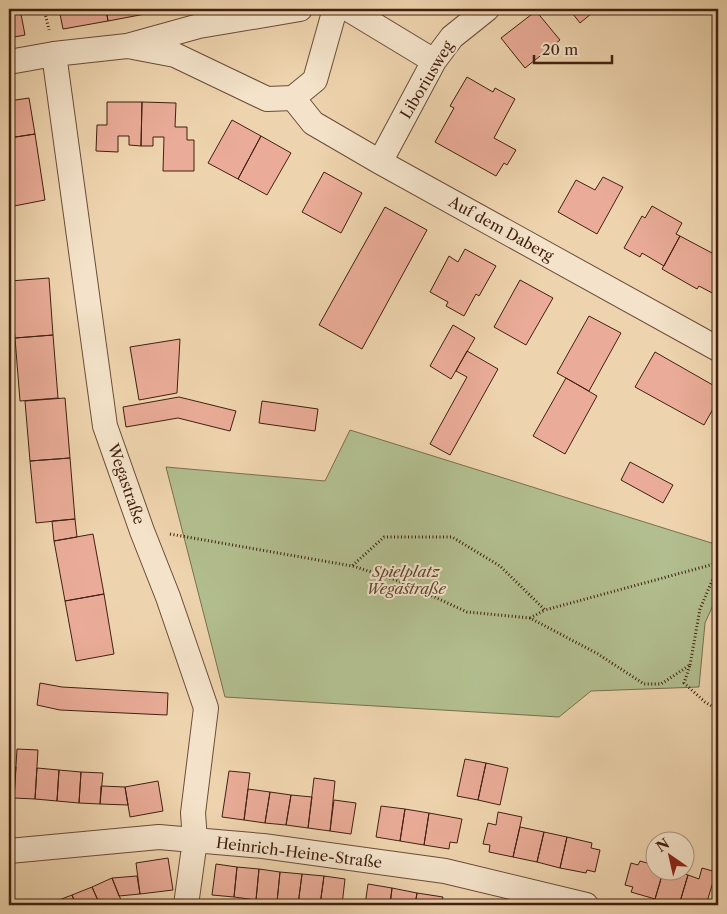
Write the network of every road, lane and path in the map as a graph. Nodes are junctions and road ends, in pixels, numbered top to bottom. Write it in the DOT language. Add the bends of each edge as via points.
graph roads {
  1 [pos="300,9"];
  2 [pos="335,9"];
  3 [pos="348,9"];
  4 [pos="487,9"];
  5 [pos="127,46"];
  6 [pos="54,54"];
  7 [pos="434,61"];
  8 [pos="9,62"];
  9 [pos="293,98"];
  10 [pos="380,162"];
  11 [pos="718,349"];
  12 [pos="142,531"];
  13 [pos="718,563"];
  14 [pos="352,566"];
  15 [pos="718,567"];
  16 [pos="545,610"];
  17 [pos="530,618"];
  18 [pos="690,665"];
  19 [pos="718,710"];
  20 [pos="195,840"];
  21 [pos="9,851"];
  22 [pos="186,905"];
  23 [pos="586,905"];
  1 -- 5 [label="street" via="199,26"];
  2 -- 9 [label="street" via="315,80"];
  3 -- 7 [label="street"];
  4 -- 7 [label="street, Liboriusweg" via="452,37"];
  5 -- 6 [label="street"];
  5 -- 9 [label="street" via="175,55 267,99"];
  6 -- 8 [label="street"];
  6 -- 12 [label="street, Wegastraße" via="105,426"];
  7 -- 10 [label="street, Liboriusweg"];
  9 -- 10 [label="street, Auf dem Daberg" via="313,123"];
  10 -- 11 [label="street, Auf dem Daberg"];
  12 -- 14 [label="path"];
  12 -- 20 [label="street, Wegastraße" via="206,708 193,813"];
  13 -- 16 [label="path"];
  14 -- 16 [label="path" via="384,537 452,537 500,566"];
  14 -- 17 [label="path" via="402,582 467,612"];
  15 -- 18 [label="path" via="700,609"];
  16 -- 17 [label="path"];
  17 -- 18 [label="path" via="598,654 644,684 660,684"];
  18 -- 19 [label="path" via="684,684"];
  20 -- 21 [label="street, Heinrich-Heine-Straße" via="159,837"];
  20 -- 22 [label="street, Wegastraße"];
  20 -- 23 [label="street, Heinrich-Heine-Straße" via="445,871"];
}
